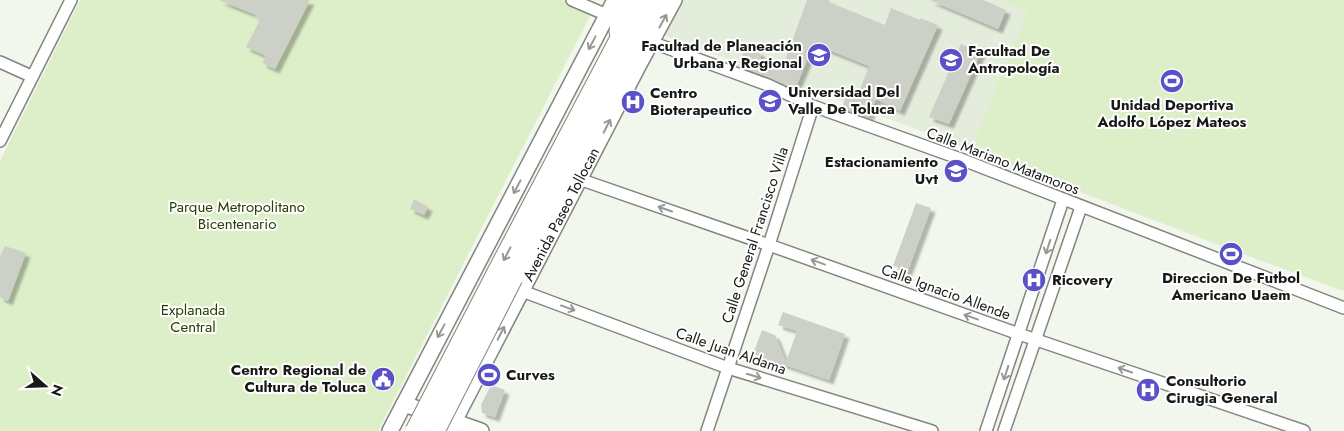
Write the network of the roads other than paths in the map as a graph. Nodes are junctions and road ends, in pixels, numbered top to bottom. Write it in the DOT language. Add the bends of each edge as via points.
graph roads {
  1 [pos="71,0"];
  2 [pos="572,0"];
  3 [pos="615,0"];
  4 [pos="622,0"];
  5 [pos="640,0"];
  6 [pos="658,0"];
  7 [pos="674,0"];
  8 [pos="607,15"];
  9 [pos="618,40"];
  10 [pos="651,42"];
  11 [pos="0,62"];
  12 [pos="638,66"];
  13 [pos="31,76"];
  14 [pos="613,84"];
  15 [pos="813,106"];
  16 [pos="0,141"];
  17 [pos="579,179"];
  18 [pos="1063,200"];
  19 [pos="1081,207"];
  20 [pos="769,244"];
  21 [pos="511,281"];
  22 [pos="1344,308"];
  23 [pos="1019,334"];
  24 [pos="1035,340"];
  25 [pos="426,361"];
  26 [pos="728,368"];
  27 [pos="473,386"];
  28 [pos="404,404"];
  29 [pos="452,427"];
  30 [pos="390,431"];
  31 [pos="415,431"];
  32 [pos="435,431"];
  33 [pos="481,431"];
  34 [pos="707,431"];
  35 [pos="932,431"];
  36 [pos="986,431"];
  37 [pos="1004,431"];
  38 [pos="1304,431"];
  1 -- 13 [label="street"];
  2 -- 8 [label="street"];
  3 -- 8 [label="main road"];
  4 -- 9 [label="highway"];
  5 -- 9 [label="highway, Avenida Paseo Tollocan"];
  6 -- 14 [label="highway, Avenida Paseo Tollocan"];
  10 -- 7 [label="main road, Avenida Paseo Tollocan, one-way"];
  8 -- 25 [label="main road, one-way"];
  9 -- 21 [label="highway, Avenida Paseo Tollocan, one-way"];
  10 -- 12 [label="main road, Avenida Paseo Tollocan"];
  10 -- 15 [label="street, Calle Mariano Matamoros" via="768,85"];
  11 -- 13 [label="street"];
  12 -- 14 [label="highway"];
  17 -- 12 [label="main road, Avenida Paseo Tollocan, one-way"];
  13 -- 16 [label="street"];
  14 -- 21 [label="highway, Avenida Paseo Tollocan"];
  15 -- 18 [label="street, Calle Mariano Matamoros"];
  15 -- 20 [label="street, Calle General Francisco Villa"];
  20 -- 17 [label="street, Calle Ignacio Allende, one-way"];
  17 -- 21 [label="main road, Avenida Paseo Tollocan"];
  18 -- 19 [label="street, Calle Mariano Matamoros"];
  18 -- 23 [label="street, one-way"];
  19 -- 22 [label="street, Calle Mariano Matamoros"];
  19 -- 24 [label="street"];
  23 -- 20 [label="street, Calle Ignacio Allende, one-way"];
  20 -- 26 [label="street, Calle General Francisco Villa"];
  21 -- 26 [label="street, Calle Juan Aldama, one-way"];
  27 -- 21 [label="main road, Avenida Paseo Tollocan, one-way"];
  21 -- 31 [label="highway, Avenida Paseo Tollocan, bridge"];
  21 -- 32 [label="highway, Avenida Paseo Tollocan, bridge"];
  23 -- 24 [label="street, Calle Ignacio Allende"];
  23 -- 36 [label="street, one-way"];
  24 -- 37 [label="street"];
  38 -- 24 [label="street, Calle Ignacio Allende, one-way"];
  25 -- 27 [label="main road" via="430,380 437,386 451,390"];
  25 -- 28 [label="main road"];
  26 -- 34 [label="street, Calle General Francisco Villa"];
  26 -- 35 [label="street, Calle Juan Aldama, one-way"];
  27 -- 29 [label="main road, Avenida Paseo Tollocan"];
  28 -- 29 [label="main road"];
  28 -- 30 [label="main road"];
  29 -- 33 [label="main road"];
}
